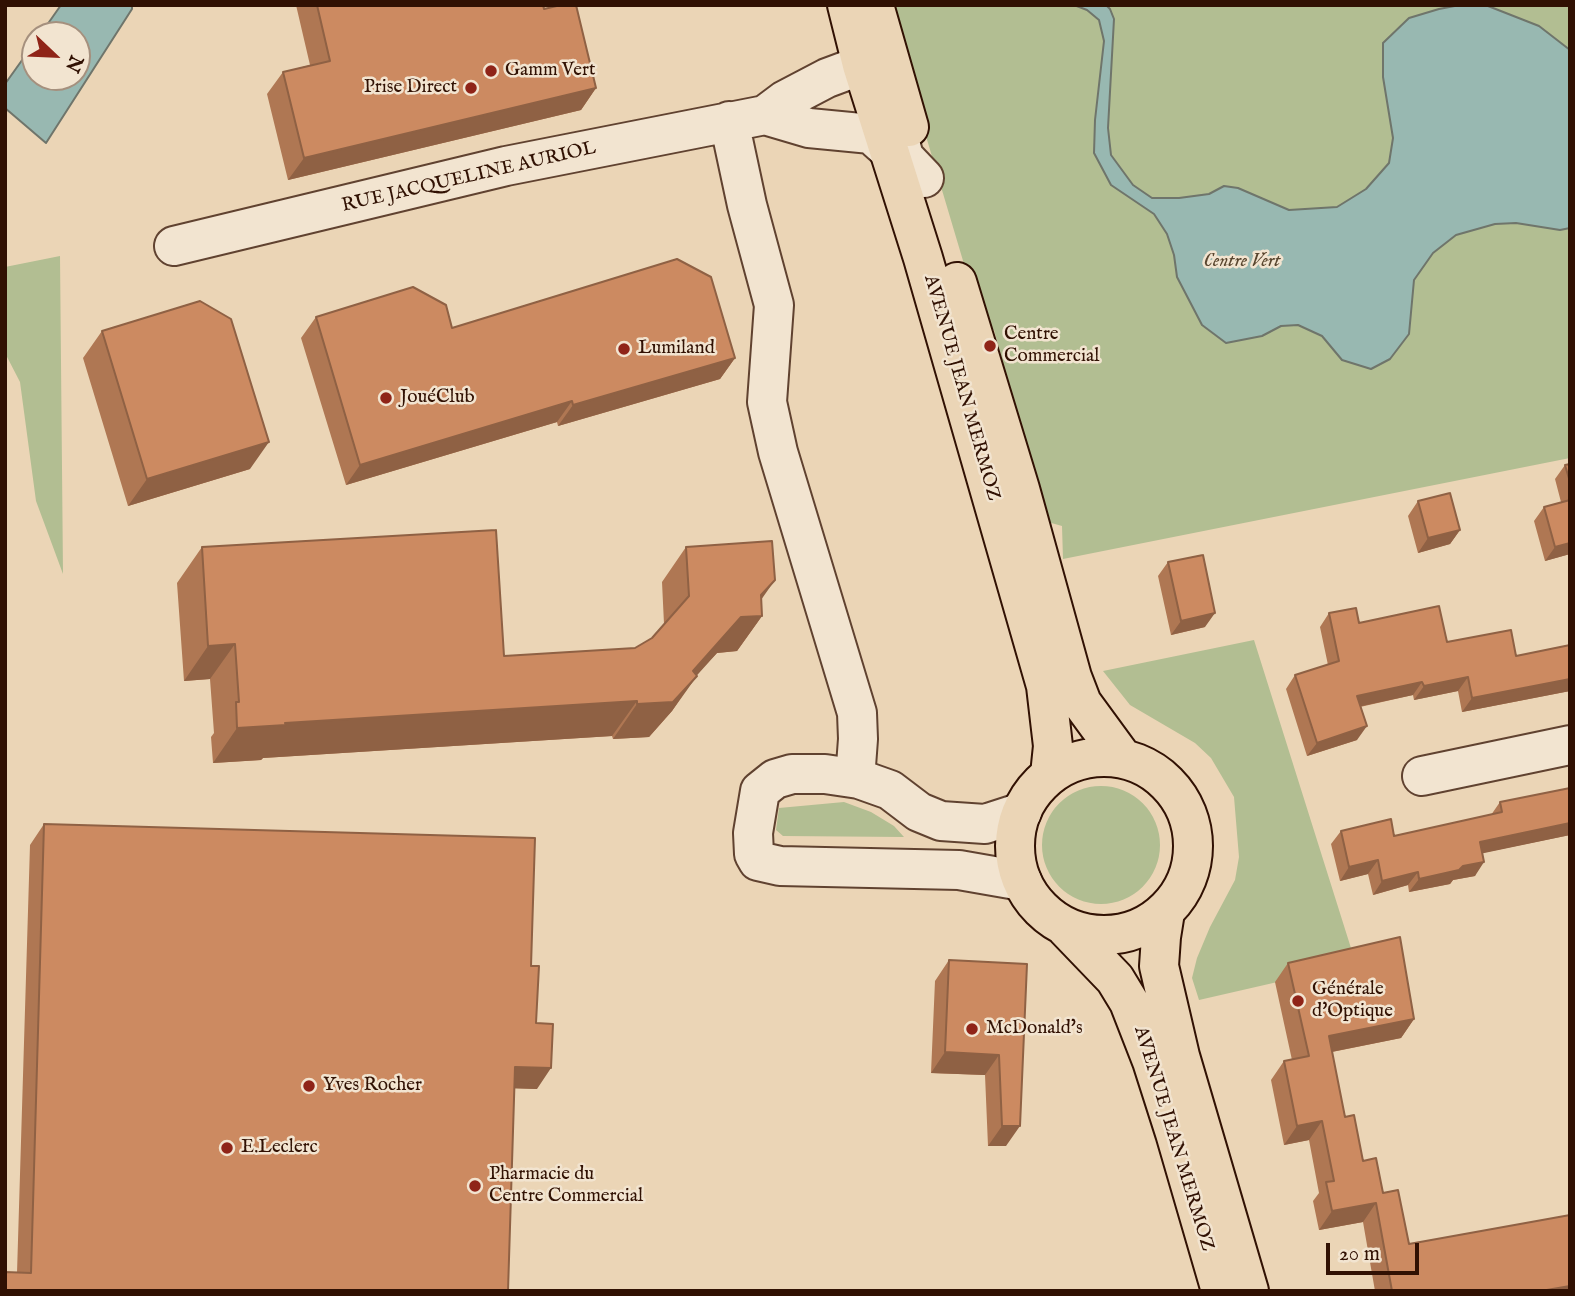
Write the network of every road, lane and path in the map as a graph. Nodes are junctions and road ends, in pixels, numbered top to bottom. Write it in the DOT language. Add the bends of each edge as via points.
graph roads {
  1 [pos="847,5"];
  2 [pos="874,5"];
  3 [pos="862,65"];
  4 [pos="747,118"];
  5 [pos="890,151"];
  6 [pos="924,178"];
  7 [pos="174,246"];
  8 [pos="1570,744"];
  9 [pos="1123,759"];
  10 [pos="1050,775"];
  11 [pos="1422,776"];
  12 [pos="859,779"];
  13 [pos="1022,812"];
  14 [pos="1022,881"];
  15 [pos="1165,912"];
  16 [pos="1066,928"];
  17 [pos="1221,1291"];
  18 [pos="1249,1291"];
  1 -- 3 [label="main road, AVENUE JEAN MERMOZ"];
  2 -- 6 [label="main road, AVENUE JEAN MERMOZ"];
  3 -- 4 [label="street"];
  3 -- 5 [label="main road, AVENUE JEAN MERMOZ"];
  3 -- 6 [label="street" via="876,67 904,157"];
  4 -- 5 [label="street" via="871,134"];
  4 -- 7 [label="street, RUE JACQUELINE AURIOL" via="506,166"];
  4 -- 12 [label="street" via="747,205 775,305 767,401 778,452 857,713"];
  5 -- 10 [label="main road, AVENUE JEAN MERMOZ" via="1046,686 1053,746"];
  6 -- 9 [label="main road, AVENUE JEAN MERMOZ" via="1072,677 1082,703"];
  8 -- 11 [label="street"];
  9 -- 10 [label="main road" via="1085,759"];
  9 -- 15 [label="main road" via="1158,775 1172,788 1190,822 1193,842 1187,880"];
  10 -- 13 [label="main road"];
  12 -- 13 [label="street" via="890,790 919,812 941,821 985,824"];
  12 -- 14 [label="street" via="792,774 775,779 760,791 753,833 758,861 780,866 959,870"];
  13 -- 14 [label="main road" via="1015,846"];
  14 -- 16 [label="main road" via="1039,908"];
  15 -- 16 [label="main road" via="1151,923 1118,935"];
  15 -- 18 [label="main road, AVENUE JEAN MERMOZ" via="1159,966"];
  16 -- 17 [label="main road, AVENUE JEAN MERMOZ" via="1115,979 1129,1002 1175,1133"];
}
